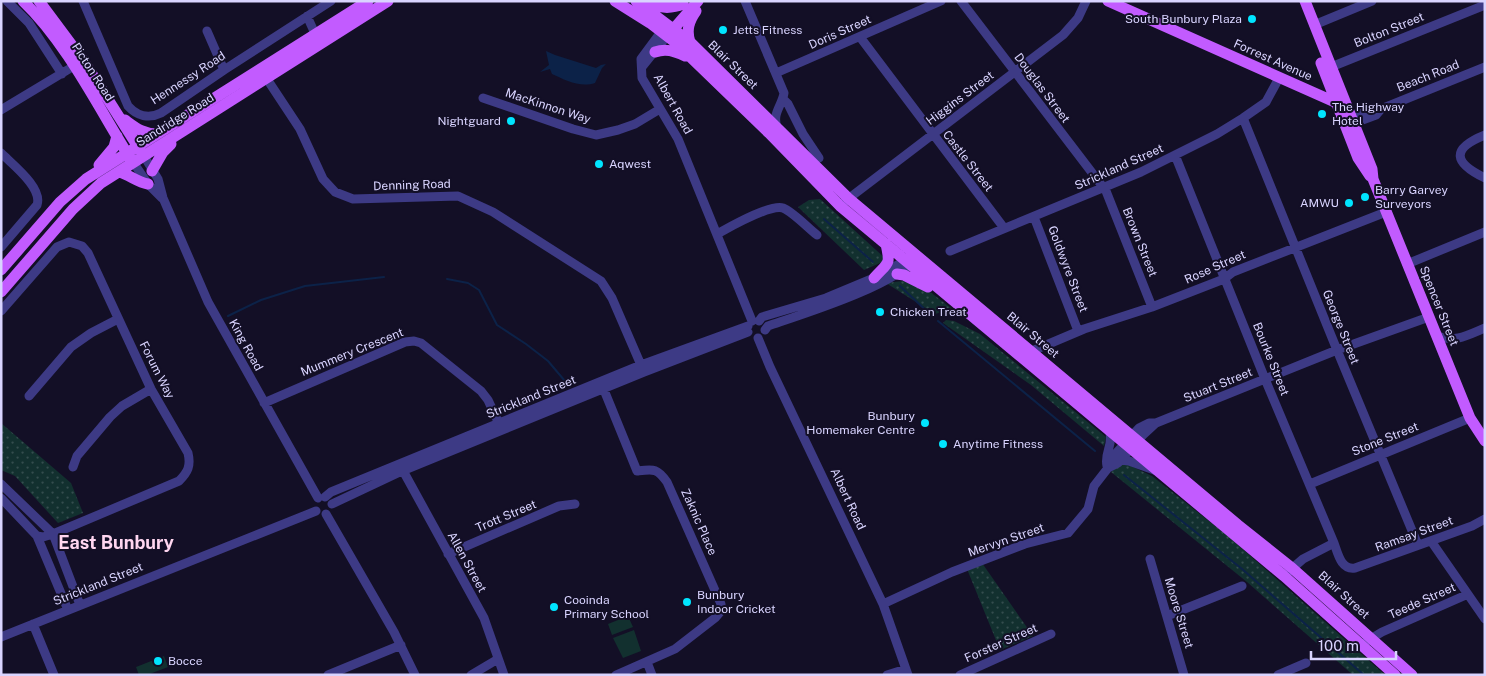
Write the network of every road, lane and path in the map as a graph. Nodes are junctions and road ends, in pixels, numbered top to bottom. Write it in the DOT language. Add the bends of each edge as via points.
graph roads {
  1 [pos="7,1"];
  2 [pos="23,1"];
  3 [pos="39,1"];
  4 [pos="83,1"];
  5 [pos="331,1"];
  6 [pos="368,1"];
  7 [pos="388,1"];
  8 [pos="615,1"];
  9 [pos="636,1"];
  10 [pos="644,1"];
  11 [pos="698,1"];
  12 [pos="703,1"];
  13 [pos="745,1"];
  14 [pos="940,1"];
  15 [pos="961,1"];
  16 [pos="1086,1"];
  17 [pos="1108,1"];
  18 [pos="1297,1"];
  19 [pos="1305,1"];
  20 [pos="1372,1"];
  21 [pos="684,3"];
  22 [pos="1485,5"];
  23 [pos="307,16"];
  24 [pos="1314,25"];
  25 [pos="667,30"];
  26 [pos="207,31"];
  27 [pos="860,37"];
  28 [pos="318,39"];
  29 [pos="690,42"];
  30 [pos="655,52"];
  31 [pos="693,60"];
  32 [pos="79,64"];
  33 [pos="642,67"];
  34 [pos="1485,67"];
  35 [pos="224,70"];
  36 [pos="1014,72"];
  37 [pos="1329,72"];
  38 [pos="776,73"];
  39 [pos="62,74"];
  40 [pos="264,74"];
  41 [pos="1278,81"];
  42 [pos="1293,83"];
  43 [pos="483,98"];
  44 [pos="782,99"];
  45 [pos="1337,103"];
  46 [pos="660,109"];
  47 [pos="1,110"];
  48 [pos="764,115"];
  49 [pos="119,116"];
  50 [pos="1243,118"];
  51 [pos="1348,120"];
  52 [pos="773,130"];
  53 [pos="157,134"];
  54 [pos="932,134"];
  55 [pos="1485,135"];
  56 [pos="117,136"];
  57 [pos="176,136"];
  58 [pos="137,146"];
  59 [pos="127,152"];
  60 [pos="1,153"];
  61 [pos="1175,155"];
  62 [pos="818,158"];
  63 [pos="138,159"];
  64 [pos="152,171"];
  65 [pos="119,172"];
  66 [pos="1485,178"];
  67 [pos="86,179"];
  68 [pos="148,184"];
  69 [pos="1104,188"];
  70 [pos="163,198"];
  71 [pos="848,198"];
  72 [pos="840,206"];
  73 [pos="1386,212"];
  74 [pos="1034,217"];
  75 [pos="1004,228"];
  76 [pos="1485,232"];
  77 [pos="717,234"];
  78 [pos="817,235"];
  79 [pos="886,244"];
  80 [pos="1,247"];
  81 [pos="1296,247"];
  82 [pos="950,251"];
  83 [pos="910,260"];
  84 [pos="1407,264"];
  85 [pos="1,270"];
  86 [pos="897,274"];
  87 [pos="874,278"];
  88 [pos="1224,279"];
  89 [pos="940,290"];
  90 [pos="1,292"];
  91 [pos="1152,307"];
  92 [pos="1,311"];
  93 [pos="1429,317"];
  94 [pos="118,319"];
  95 [pos="752,325"];
  96 [pos="1485,328"];
  97 [pos="765,330"];
  98 [pos="1078,331"];
  99 [pos="1437,336"];
  100 [pos="758,338"];
  101 [pos="1456,340"];
  102 [pos="1052,342"];
  103 [pos="1336,350"];
  104 [pos="1028,355"];
  105 [pos="1446,360"];
  106 [pos="1048,365"];
  107 [pos="642,369"];
  108 [pos="1265,379"];
  109 [pos="602,386"];
  110 [pos="152,390"];
  111 [pos="29,396"];
  112 [pos="264,403"];
  113 [pos="1470,418"];
  114 [pos="501,427"];
  115 [pos="1110,432"];
  116 [pos="1485,441"];
  117 [pos="1131,442"];
  118 [pos="1380,455"];
  119 [pos="1120,460"];
  120 [pos="73,467"];
  121 [pos="401,468"];
  122 [pos="1108,468"];
  123 [pos="1157,472"];
  124 [pos="1,484"];
  125 [pos="1310,484"];
  126 [pos="321,497"];
  127 [pos="1,498"];
  128 [pos="332,504"];
  129 [pos="575,504"];
  130 [pos="316,511"];
  131 [pos="326,514"];
  132 [pos="1485,519"];
  133 [pos="42,523"];
  134 [pos="28,524"];
  135 [pos="53,534"];
  136 [pos="38,536"];
  137 [pos="1431,541"];
  138 [pos="1334,543"];
  139 [pos="1418,545"];
  140 [pos="448,554"];
  141 [pos="46,555"];
  142 [pos="1150,559"];
  143 [pos="1350,569"];
  144 [pos="1288,572"];
  145 [pos="1242,586"];
  146 [pos="1466,595"];
  147 [pos="883,604"];
  148 [pos="80,605"];
  149 [pos="68,610"];
  150 [pos="1167,616"];
  151 [pos="1485,619"];
  152 [pos="33,624"];
  153 [pos="1051,634"];
  154 [pos="1,637"];
  155 [pos="1371,639"];
  156 [pos="401,645"];
  157 [pos="1361,645"];
  158 [pos="498,659"];
  159 [pos="647,662"];
  160 [pos="1306,664"];
  161 [pos="907,672"];
  162 [pos="54,675"];
  163 [pos="328,675"];
  164 [pos="414,675"];
  165 [pos="471,675"];
  166 [pos="504,675"];
  167 [pos="616,675"];
  168 [pos="652,675"];
  169 [pos="887,675"];
  170 [pos="960,675"];
  171 [pos="1184,675"];
  172 [pos="1278,675"];
  173 [pos="1394,675"];
  174 [pos="1412,675"];
  1 -- 39 [label="street" via="29,23"];
  2 -- 32 [label="main road, Picton Road"];
  3 -- 32 [label="main road, Picton Road"];
  4 -- 35 [label="street, Hennessy Road" via="126,102 137,114 158,115"];
  5 -- 23 [label="street, Hennessy Road"];
  6 -- 28 [label="main road, Sandridge Road"];
  7 -- 28 [label="main road, Sandridge Road"];
  8 -- 25 [label="main road"];
  9 -- 25 [label="main road"];
  10 -- 21 [label="main road" via="652,6 668,8"];
  11 -- 25 [label="main road"];
  12 -- 29 [label="main road" via="689,23 687,34"];
  13 -- 38 [label="street"];
  14 -- 27 [label="street, Doris Street"];
  15 -- 36 [label="street, Douglas Street"];
  16 -- 36 [label="street, Higgins Street" via="1071,27"];
  17 -- 41 [label="main road, Forrest Avenue" via="1182,35 1204,49"];
  18 -- 37 [label="main road, Spencer Street"];
  19 -- 24 [label="main road, Spencer Street"];
  20 -- 24 [label="street"];
  21 -- 25 [label="main road"];
  22 -- 37 [label="street, Bolton Street"];
  23 -- 28 [label="street"];
  23 -- 35 [label="street, Hennessy Road"];
  24 -- 37 [label="main road, Spencer Street"];
  25 -- 29 [label="main road, Blair Street"];
  25 -- 30 [label="street, Albert Road"];
  25 -- 31 [label="main road, Blair Street"];
  25 -- 33 [label="street, Albert Road" via="642,59"];
  26 -- 35 [label="street"];
  27 -- 38 [label="street, Doris Street"];
  27 -- 54 [label="street, Castle Street"];
  28 -- 40 [label="main road, Sandridge Road"];
  29 -- 48 [label="main road, Blair Street"];
  30 -- 31 [label="main road" via="671,50"];
  30 -- 33 [label="street, Albert Road"];
  31 -- 52 [label="main road, Blair Street"];
  32 -- 39 [label="street"];
  32 -- 49 [label="main road, Picton Road"];
  32 -- 56 [label="main road, Picton Road"];
  33 -- 46 [label="street, Albert Road" via="644,83"];
  34 -- 51 [label="street, Beach Road"];
  36 -- 54 [label="street, Higgins Street"];
  36 -- 69 [label="street, Douglas Street"];
  37 -- 42 [label="main road" via="1319,88 1302,82"];
  37 -- 45 [label="main road, Spencer Street"];
  37 -- 51 [label="main road, Spencer Street"];
  38 -- 44 [label="street"];
  39 -- 47 [label="street"];
  40 -- 53 [label="main road, Sandridge Road"];
  40 -- 57 [label="main road, Sandridge Road"];
  40 -- 107 [label="street, Denning Road" via="300,129 323,179 336,192 353,199 458,196 494,212 601,281 612,298"];
  41 -- 42 [label="main road, Forrest Avenue"];
  41 -- 50 [label="street, Strickland Street" via="1266,102"];
  41 -- 51 [label="main road, Forrest Avenue"];
  42 -- 45 [label="main road, Forrest Avenue"];
  43 -- 46 [label="street, MacKinnon Way" via="596,135 611,133"];
  44 -- 48 [label="street"];
  44 -- 52 [label="street" via="776,110"];
  44 -- 62 [label="street" via="788,104"];
  45 -- 51 [label="main road, Forrest Avenue"];
  46 -- 77 [label="street, Albert Road" via="678,139"];
  48 -- 52 [label="main road, Blair Street"];
  49 -- 53 [label="main road" via="143,133"];
  49 -- 58 [label="main road, Picton Road"];
  50 -- 61 [label="street, Strickland Street"];
  50 -- 81 [label="street, George Street"];
  51 -- 73 [label="main road, Spencer Street" via="1372,169"];
  52 -- 71 [label="main road, Blair Street"];
  52 -- 72 [label="main road, Blair Street"];
  53 -- 58 [label="main road, Sandridge Road"];
  54 -- 71 [label="street, Higgins Street"];
  54 -- 75 [label="street, Castle Street"];
  55 -- 66 [label="street" via="1470,141 1463,148 1461,157 1468,170"];
  56 -- 59 [label="main road, Picton Road"];
  56 -- 67 [label="main road" via="109,154"];
  57 -- 63 [label="main road, Sandridge Road"];
  57 -- 64 [label="main road"];
  58 -- 59 [label="main road, Sandridge Road"];
  58 -- 63 [label="main road, Picton Road"];
  59 -- 63 [label="main road, Picton Road"];
  59 -- 67 [label="main road, Sandridge Road"];
  60 -- 80 [label="street" via="35,188 39,201"];
  61 -- 69 [label="street, Strickland Street"];
  61 -- 88 [label="street, Bourke Street"];
  63 -- 64 [label="street, King Road"];
  63 -- 65 [label="main road, Sandridge Road"];
  63 -- 68 [label="street, King Road"];
  64 -- 70 [label="street, King Road" via="158,179"];
  65 -- 68 [label="main road"];
  65 -- 90 [label="main road, Sandridge Road" via="81,200"];
  67 -- 85 [label="main road, Sandridge Road" via="60,202"];
  68 -- 70 [label="street, King Road"];
  69 -- 74 [label="street, Strickland Street"];
  69 -- 91 [label="street, Brown Street"];
  70 -- 112 [label="street, King Road" via="208,302"];
  71 -- 72 [label="street, Higgins Street"];
  71 -- 83 [label="main road, Blair Street"];
  72 -- 79 [label="main road, Blair Street"];
  73 -- 81 [label="street, Rose Street"];
  73 -- 84 [label="main road, Spencer Street"];
  74 -- 75 [label="street, Strickland Street"];
  74 -- 98 [label="street, Goldwyre Street"];
  75 -- 82 [label="street, Strickland Street"];
  76 -- 84 [label="street"];
  77 -- 78 [label="street" via="744,219 778,208 786,210"];
  77 -- 95 [label="street, Albert Road"];
  79 -- 83 [label="main road, Blair Street"];
  79 -- 87 [label="main road" via="888,264"];
  81 -- 88 [label="street, Rose Street" via="1233,272"];
  81 -- 103 [label="street, George Street"];
  83 -- 86 [label="street"];
  83 -- 87 [label="street, Strickland Street"];
  83 -- 89 [label="main road, Blair Street"];
  83 -- 104 [label="main road, Blair Street"];
  84 -- 93 [label="main road, Spencer Street"];
  86 -- 89 [label="main road"];
  86 -- 97 [label="street" via="829,305 768,326"];
  87 -- 95 [label="street, Strickland Street" via="826,298 762,317"];
  88 -- 91 [label="street, Rose Street"];
  88 -- 108 [label="street, Bourke Street"];
  89 -- 104 [label="main road, Blair Street"];
  91 -- 98 [label="street, Rose Street"];
  92 -- 94 [label="street, Forum Way" via="57,247 69,242 82,246 88,253"];
  93 -- 99 [label="main road, Spencer Street"];
  93 -- 103 [label="street, Stuart Street"];
  94 -- 110 [label="street, Forum Way"];
  94 -- 111 [label="street" via="70,347"];
  95 -- 97 [label="street, Albert Road" via="764,326"];
  95 -- 100 [label="street" via="752,337"];
  95 -- 107 [label="street, Strickland Street"];
  96 -- 101 [label="street"];
  97 -- 100 [label="street"];
  98 -- 102 [label="street, Rose Street"];
  99 -- 101 [label="street"];
  99 -- 105 [label="main road, Spencer Street"];
  100 -- 147 [label="street, Albert Road"];
  101 -- 105 [label="street"];
  102 -- 104 [label="street, Rose Street"];
  102 -- 106 [label="street" via="1046,355"];
  103 -- 108 [label="street, Stuart Street"];
  103 -- 118 [label="street, George Street"];
  104 -- 106 [label="main road, Blair Street"];
  104 -- 115 [label="main road, Blair Street"];
  105 -- 113 [label="main road, Spencer Street"];
  106 -- 117 [label="main road, Blair Street"];
  107 -- 109 [label="street, Strickland Street"];
  108 -- 117 [label="street, Stuart Street" via="1149,423 1139,428"];
  108 -- 125 [label="street, Bourke Street"];
  109 -- 114 [label="street, Strickland Street"];
  109 -- 159 [label="street, Zaknic Place" via="637,472 653,469 660,472 667,482 721,604 721,611 715,618 684,643"];
  110 -- 120 [label="street" via="122,406 110,417 77,456"];
  110 -- 135 [label="street, Forum Way" via="188,454 190,463 186,474 179,481"];
  112 -- 114 [label="street, Mummery Crescent" via="405,342 414,341 421,343 480,391"];
  112 -- 126 [label="street, King Road"];
  113 -- 116 [label="main road, Spencer Street"];
  113 -- 118 [label="street, Stone Street"];
  114 -- 121 [label="street, Strickland Street"];
  115 -- 117 [label="main road, Blair Street"];
  115 -- 122 [label="street, Mervyn Street" via="1111,444 1106,458"];
  117 -- 119 [label="street, Mervyn Street"];
  117 -- 122 [label="street, Mervyn Street" via="1112,458"];
  117 -- 123 [label="main road, Blair Street"];
  117 -- 144 [label="main road, Blair Street"];
  118 -- 125 [label="street, Stone Street"];
  118 -- 139 [label="street, George Street"];
  119 -- 122 [label="street, Mervyn Street"];
  119 -- 123 [label="street"];
  121 -- 126 [label="street, Strickland Street"];
  121 -- 128 [label="street, Strickland Street"];
  121 -- 140 [label="street, Allen Street"];
  122 -- 147 [label="street, Mervyn Street" via="1094,486 1088,509 1068,533 1025,544 952,572"];
  123 -- 144 [label="main road, Blair Street"];
  124 -- 133 [label="street"];
  124 -- 134 [label="street" via="25,511"];
  125 -- 138 [label="street, Bourke Street"];
  126 -- 128 [label="street"];
  126 -- 130 [label="street" via="314,504"];
  127 -- 134 [label="street"];
  128 -- 131 [label="street"];
  129 -- 140 [label="street, Trott Street" via="560,506"];
  130 -- 131 [label="street"];
  130 -- 148 [label="street, Strickland Street"];
  131 -- 156 [label="street"];
  132 -- 137 [label="street, Ramsay Street"];
  133 -- 134 [label="street"];
  133 -- 135 [label="street"];
  134 -- 136 [label="street"];
  135 -- 136 [label="street"];
  135 -- 141 [label="street" via="45,541"];
  135 -- 148 [label="street"];
  136 -- 141 [label="street"];
  137 -- 139 [label="street, Ramsay Street"];
  137 -- 146 [label="street"];
  138 -- 143 [label="street, Bourke Street" via="1343,564"];
  138 -- 144 [label="street" via="1307,557"];
  139 -- 143 [label="street, Ramsay Street"];
  140 -- 158 [label="street, Allen Street" via="484,618"];
  141 -- 149 [label="street"];
  142 -- 150 [label="street, Moore Street"];
  144 -- 155 [label="main road, Blair Street"];
  144 -- 157 [label="main road, Blair Street"];
  145 -- 150 [label="street"];
  146 -- 151 [label="street"];
  146 -- 155 [label="street, Teede Street"];
  147 -- 161 [label="street, Albert Road"];
  148 -- 149 [label="street, Strickland Street"];
  149 -- 152 [label="street, Strickland Street"];
  150 -- 171 [label="street, Moore Street"];
  152 -- 154 [label="street, Strickland Street"];
  152 -- 162 [label="street"];
  153 -- 170 [label="street, Forster Street"];
  155 -- 157 [label="street, Teede Street"];
  155 -- 174 [label="main road, Blair Street"];
  156 -- 163 [label="street"];
  156 -- 164 [label="street"];
  157 -- 173 [label="main road, Blair Street"];
  158 -- 165 [label="street"];
  158 -- 166 [label="street, Allen Street"];
  159 -- 167 [label="street"];
  159 -- 168 [label="street"];
  160 -- 172 [label="street"];
  161 -- 169 [label="street"];
}
